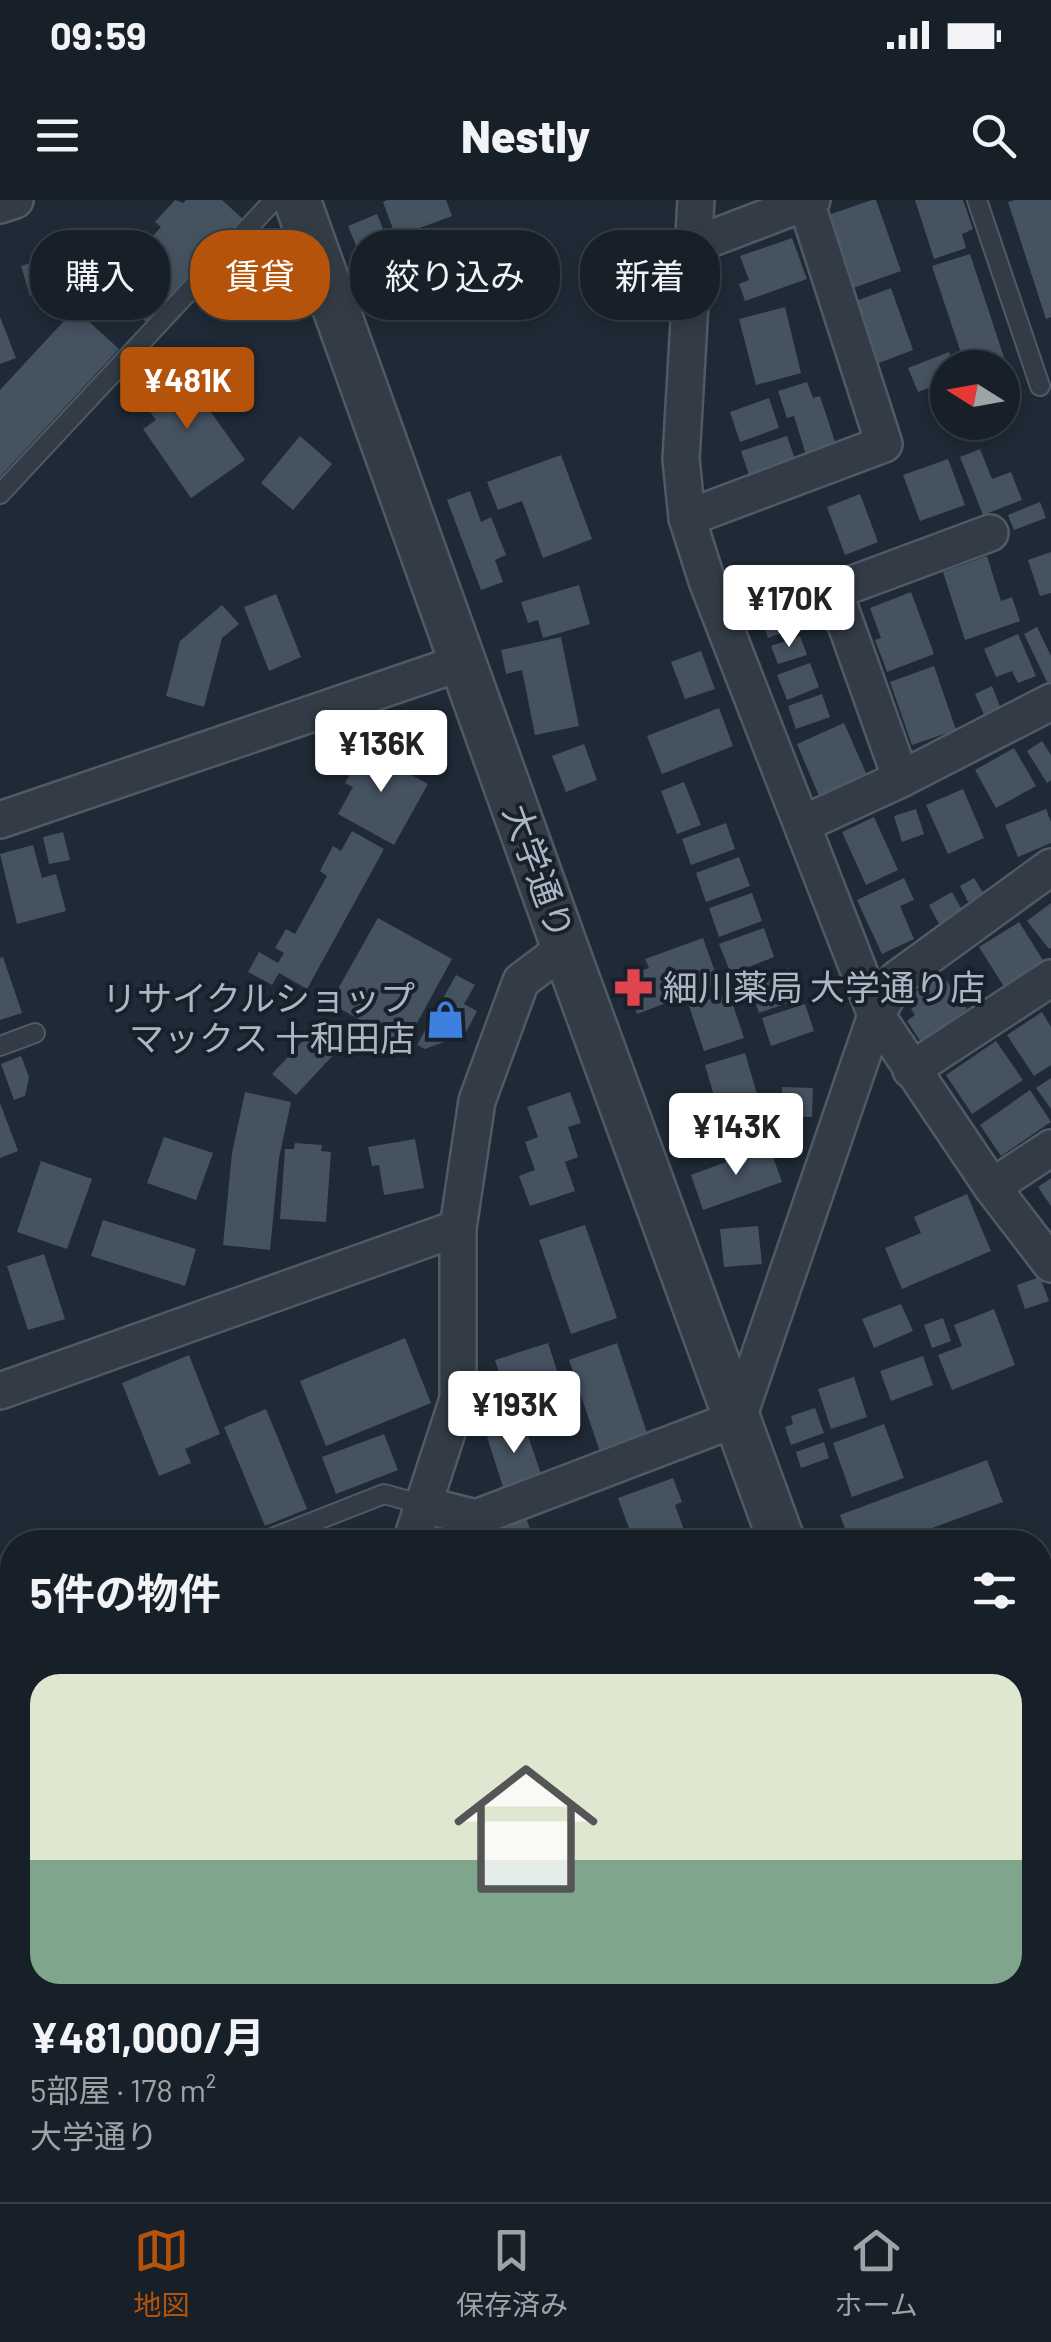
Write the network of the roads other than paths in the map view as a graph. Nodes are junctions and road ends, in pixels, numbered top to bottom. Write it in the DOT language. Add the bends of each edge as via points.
graph roads {
  1 [pos="15,200"];
  2 [pos="274,200"];
  3 [pos="298,200"];
  4 [pos="696,200"];
  5 [pos="977,200"];
  6 [pos="809,201"];
  7 [pos="0,206"];
  8 [pos="695,230"];
  9 [pos="720,235"];
  10 [pos="689,320"];
  11 [pos="1040,386"];
  12 [pos="0,494"];
  13 [pos="688,518"];
  14 [pos="990,532"];
  15 [pos="463,662"];
  16 [pos="1051,702"];
  17 [pos="902,779"];
  18 [pos="0,820"];
  19 [pos="803,824"];
  20 [pos="1051,867"];
  21 [pos="565,948"];
  22 [pos="1051,978"];
  23 [pos="876,1015"];
  24 [pos="36,1033"];
  25 [pos="0,1046"];
  26 [pos="911,1070"];
  27 [pos="1051,1148"];
  28 [pos="992,1186"];
  29 [pos="458,1228"];
  30 [pos="1051,1264"];
  31 [pos="0,1390"];
  32 [pos="738,1418"];
  33 [pos="424,1506"];
  34 [pos="292,1530"];
  35 [pos="415,1530"];
  36 [pos="480,1530"];
  37 [pos="778,1530"];
  1 -- 7 [label="street"];
  2 -- 12 [label="lane"];
  3 -- 15 [label="street, 大学通り"];
  4 -- 8 [label="street"];
  5 -- 11 [label="lane"];
  6 -- 9 [label="street"];
  6 -- 13 [label="street" via="884,444"];
  10 -- 13 [label="street" via="681,459"];
  13 -- 19 [label="street"];
  14 -- 17 [label="street" via="834,591"];
  15 -- 18 [label="street"];
  15 -- 21 [label="street, 大学通り"];
  16 -- 17 [label="street"];
  17 -- 19 [label="street"];
  19 -- 23 [label="street"];
  20 -- 23 [label="street" via="897,979"];
  21 -- 29 [label="street" via="521,981 477,1100"];
  21 -- 32 [label="street, 大学通り"];
  22 -- 26 [label="street"];
  23 -- 26 [label="street"];
  23 -- 32 [label="street"];
  24 -- 25 [label="lane"];
  26 -- 28 [label="street"];
  27 -- 28 [label="street"];
  28 -- 30 [label="street"];
  29 -- 31 [label="street"];
  29 -- 33 [label="street" via="458,1399"];
  32 -- 36 [label="street"];
  32 -- 37 [label="street, 大学通り"];
  33 -- 34 [label="lane" via="384,1494"];
  33 -- 35 [label="street"];
  33 -- 36 [label="street"];
}
